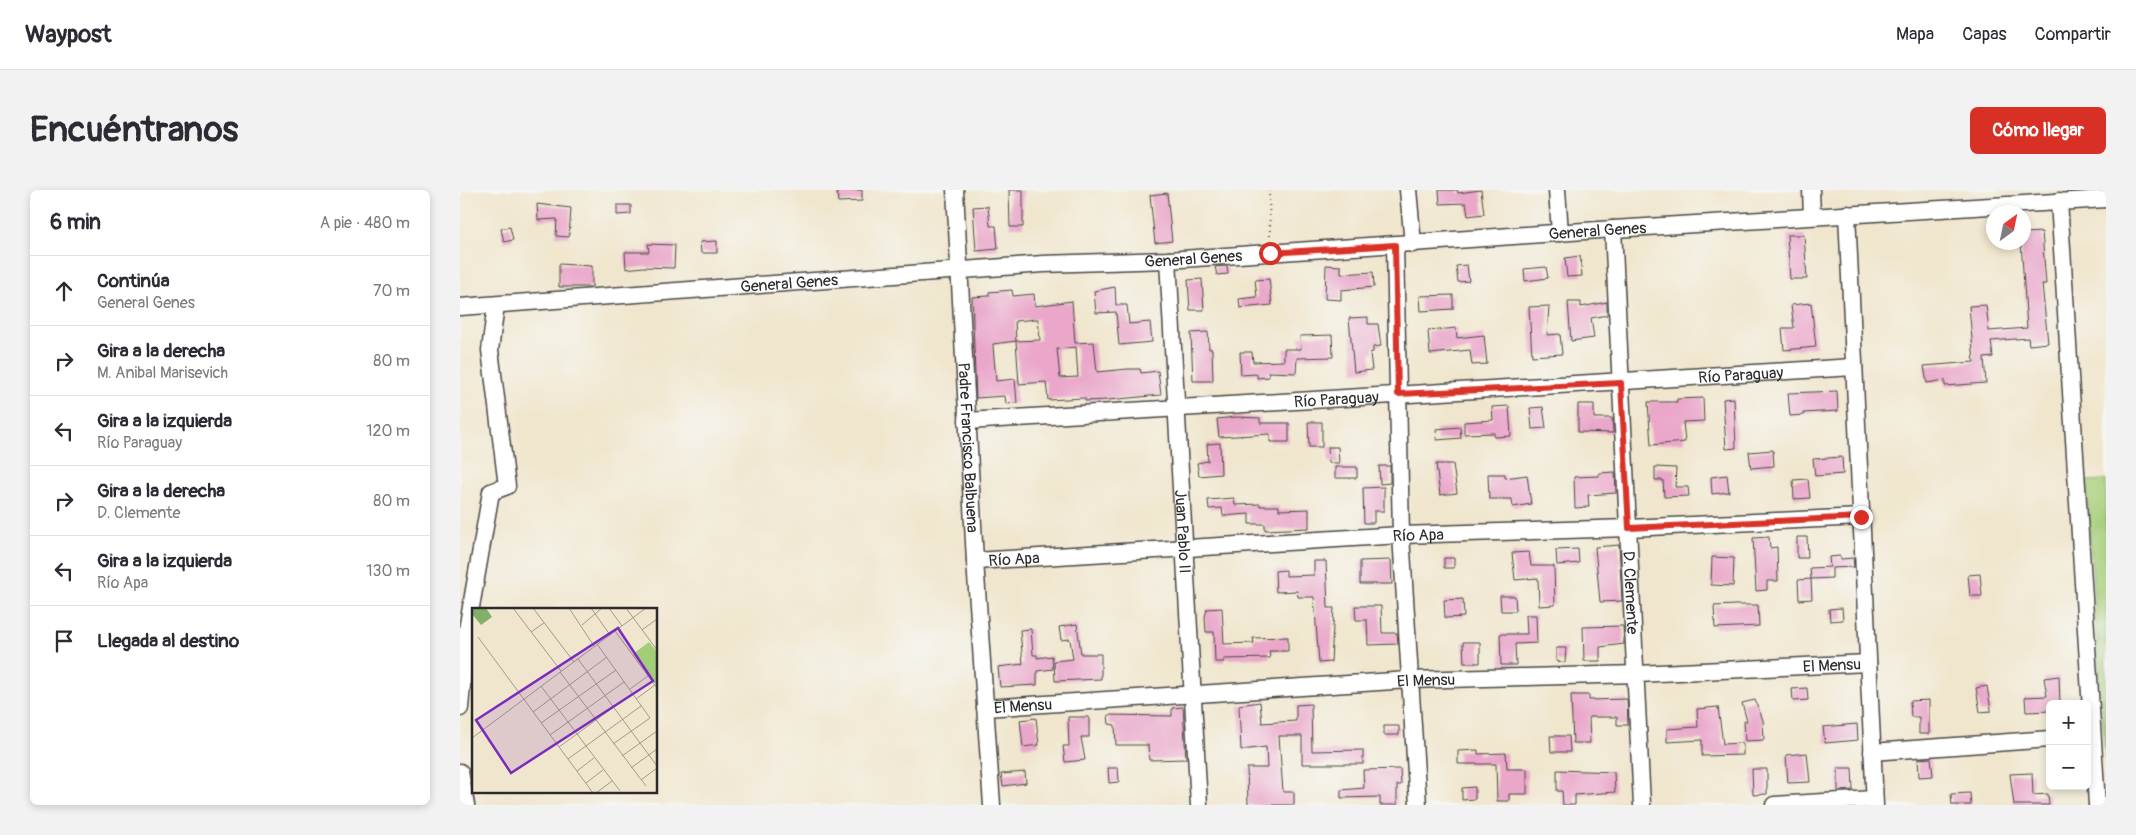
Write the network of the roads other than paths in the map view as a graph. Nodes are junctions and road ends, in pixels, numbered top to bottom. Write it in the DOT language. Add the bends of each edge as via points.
graph roads {
  1 [pos="955,190"];
  2 [pos="1408,190"];
  3 [pos="1556,190"];
  4 [pos="1811,190"];
  5 [pos="2001,197"];
  6 [pos="2106,199"];
  7 [pos="2059,202"];
  8 [pos="1847,214"];
  9 [pos="1812,216"];
  10 [pos="1613,229"];
  11 [pos="1560,233"];
  12 [pos="1412,244"];
  13 [pos="1395,245"];
  14 [pos="1168,260"];
  15 [pos="960,270"];
  16 [pos="496,305"];
  17 [pos="460,307"];
  18 [pos="1854,366"];
  19 [pos="1621,383"];
  20 [pos="1398,394"];
  21 [pos="1175,408"];
  22 [pos="967,421"];
  23 [pos="1861,517"];
  24 [pos="1629,528"];
  25 [pos="1401,535"];
  26 [pos="1183,547"];
  27 [pos="975,561"];
  28 [pos="1868,663"];
  29 [pos="1637,674"];
  30 [pos="1409,680"];
  31 [pos="1193,694"];
  32 [pos="2088,700"];
  33 [pos="460,708"];
  34 [pos="985,708"];
  35 [pos="2046,739"];
  36 [pos="2091,745"];
  37 [pos="1872,752"];
  38 [pos="460,772"];
  39 [pos="1874,802"];
  40 [pos="466,805"];
  41 [pos="992,805"];
  42 [pos="1199,805"];
  43 [pos="1418,805"];
  44 [pos="1642,805"];
  45 [pos="1774,805"];
  46 [pos="2096,805"];
  1 -- 15 [label="street, Padre Francisco Balbuena"];
  2 -- 12 [label="street"];
  3 -- 11 [label="street"];
  4 -- 9 [label="street"];
  5 -- 7 [label="street, General Genes"];
  5 -- 8 [label="street, General Genes"];
  6 -- 7 [label="street, General Genes"];
  7 -- 32 [label="street"];
  8 -- 9 [label="street, General Genes"];
  8 -- 18 [label="street"];
  9 -- 10 [label="street, General Genes"];
  10 -- 11 [label="street, General Genes"];
  10 -- 19 [label="street, D. Clemente"];
  11 -- 12 [label="street, General Genes"];
  12 -- 13 [label="street, General Genes"];
  13 -- 14 [label="street, General Genes"];
  13 -- 20 [label="street"];
  14 -- 15 [label="street, General Genes"];
  14 -- 21 [label="street, Juan Pablo II"];
  15 -- 16 [label="street, General Genes"];
  15 -- 22 [label="street, Padre Francisco Balbuena"];
  16 -- 17 [label="street, General Genes"];
  16 -- 33 [label="street" via="490,350 507,486 491,492 467,630"];
  18 -- 19 [label="street, Río Paraguay"];
  18 -- 23 [label="street"];
  19 -- 20 [label="street, Río Paraguay"];
  19 -- 24 [label="street, D. Clemente"];
  20 -- 21 [label="street, Río Paraguay"];
  20 -- 25 [label="street"];
  21 -- 22 [label="street, Río Paraguay"];
  21 -- 26 [label="street, Juan Pablo II"];
  22 -- 27 [label="street, Padre Francisco Balbuena"];
  23 -- 24 [label="street, Río Apa"];
  23 -- 28 [label="street"];
  24 -- 25 [label="street, Río Apa"];
  24 -- 29 [label="street, D. Clemente"];
  25 -- 26 [label="street, Río Apa"];
  25 -- 30 [label="street"];
  26 -- 27 [label="street, Río Apa"];
  26 -- 31 [label="street, Juan Pablo II"];
  27 -- 34 [label="street, Padre Francisco Balbuena"];
  28 -- 29 [label="street, El Mensu"];
  28 -- 37 [label="street"];
  29 -- 30 [label="street, El Mensu"];
  29 -- 44 [label="street, D. Clemente"];
  30 -- 31 [label="street, El Mensu"];
  30 -- 43 [label="street"];
  31 -- 34 [label="street, El Mensu"];
  31 -- 42 [label="street, Juan Pablo II"];
  34 -- 41 [label="street, Padre Francisco Balbuena"];
  35 -- 37 [label="street"];
  36 -- 46 [label="street"];
  37 -- 39 [label="street"];
  38 -- 40 [label="street"];
  39 -- 45 [label="street"];
}
